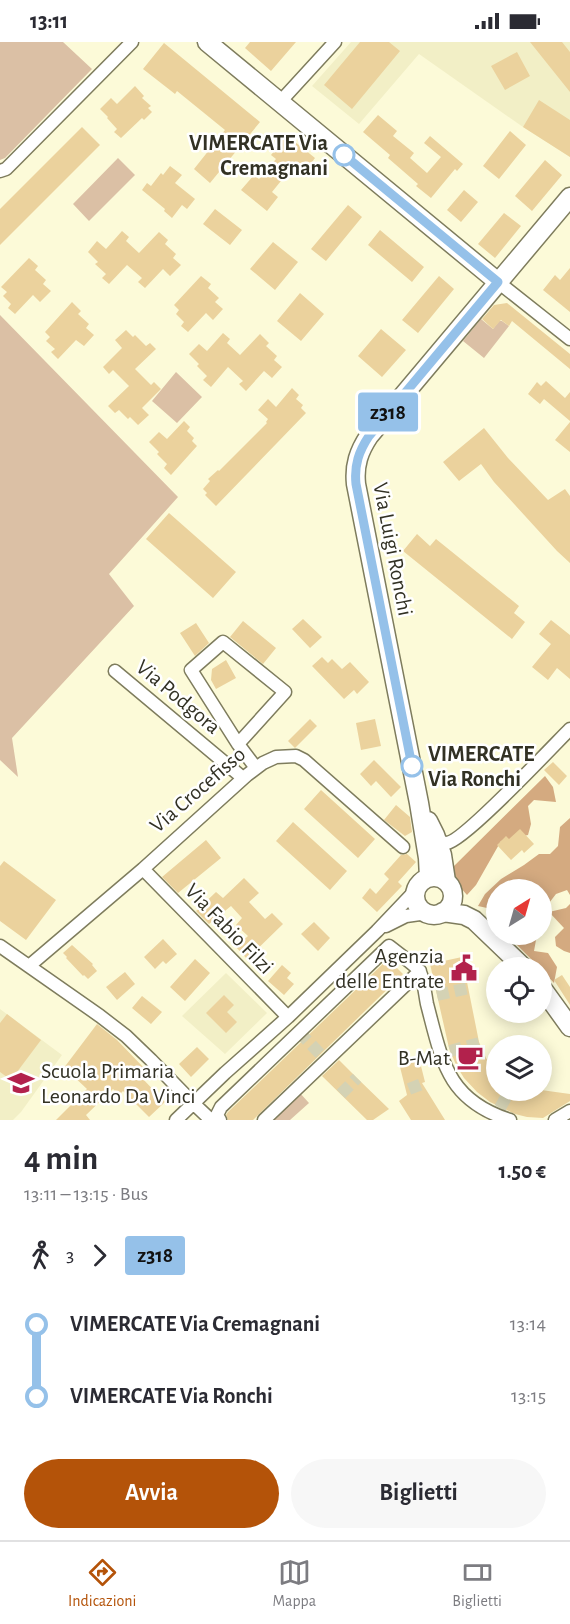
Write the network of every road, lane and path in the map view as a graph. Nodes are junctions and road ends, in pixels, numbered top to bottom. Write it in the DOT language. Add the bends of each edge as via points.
graph roads {
  1 [pos="132,42"];
  2 [pos="207,42"];
  3 [pos="335,42"];
  4 [pos="280,102"];
  5 [pos="0,171"];
  6 [pos="570,197"];
  7 [pos="498,282"];
  8 [pos="570,339"];
  9 [pos="115,670"];
  10 [pos="570,729"];
  11 [pos="238,744"];
  12 [pos="256,768"];
  13 [pos="243,778"];
  14 [pos="419,803"];
  15 [pos="438,842"];
  16 [pos="403,847"];
  17 [pos="428,858"];
  18 [pos="143,869"];
  19 [pos="436,885"];
  20 [pos="435,913"];
  21 [pos="486,918"];
  22 [pos="376,931"];
  23 [pos="514,945"];
  24 [pos="0,946"];
  25 [pos="513,957"];
  26 [pos="526,957"];
  27 [pos="29,966"];
  28 [pos="420,971"];
  29 [pos="552,986"];
  30 [pos="552,1002"];
  31 [pos="570,1011"];
  32 [pos="288,1017"];
  33 [pos="570,1027"];
  34 [pos="195,1106"];
  35 [pos="570,1111"];
  36 [pos="176,1120"];
  37 [pos="186,1120"];
  38 [pos="211,1120"];
  39 [pos="220,1120"];
  40 [pos="264,1120"];
  41 [pos="510,1120"];
  42 [pos="555,1120"];
  1 -- 5 [label="street"];
  2 -- 4 [label="street"];
  3 -- 4 [label="street"];
  4 -- 7 [label="street"];
  6 -- 7 [label="street, Via Luigi Ronchi"];
  7 -- 8 [label="street"];
  7 -- 14 [label="street, Via Luigi Ronchi" via="369,436 355,468"];
  9 -- 13 [label="street, Via Podgora"];
  10 -- 15 [label="street" via="462,834 448,843"];
  11 -- 11 [label="street" via="285,692 223,642 191,670"];
  11 -- 12 [label="street"];
  12 -- 13 [label="street, Via Crocefisso"];
  12 -- 16 [label="street, Via Crocefisso" via="276,757 300,757"];
  13 -- 18 [label="street, Via Crocefisso"];
  14 -- 15 [label="street, Via Luigi Ronchi"];
  14 -- 17 [label="street, Via Luigi Ronchi"];
  15 -- 17 [label="street"];
  15 -- 19 [label="street, Via Luigi Ronchi" via="442,855"];
  17 -- 19 [label="street, Via Luigi Ronchi"];
  18 -- 27 [label="street, Via Crocefisso"];
  18 -- 32 [label="street, Via Fabio Filzi"];
  19 -- 20 [label="street" via="451,903"];
  19 -- 20 [label="street" via="415,895 418,906"];
  19 -- 21 [label="street" via="469,903"];
  19 -- 22 [label="street"];
  20 -- 22 [label="street" via="405,915"];
  20 -- 25 [label="street" via="464,915 474,920"];
  22 -- 32 [label="street"];
  23 -- 26 [label="street"];
  24 -- 27 [label="street"];
  27 -- 34 [label="street" via="135,1044"];
  28 -- 39 [label="street" via="388,946 221,1107 217,1115"];
  28 -- 40 [label="street"];
  28 -- 41 [label="street" via="431,996 450,1078 473,1103"];
  29 -- 31 [label="street"];
  30 -- 33 [label="street"];
  32 -- 34 [label="street" via="225,1073"];
  34 -- 36 [label="street"];
  34 -- 37 [label="street"];
  34 -- 38 [label="street"];
  35 -- 42 [label="street"];
}
